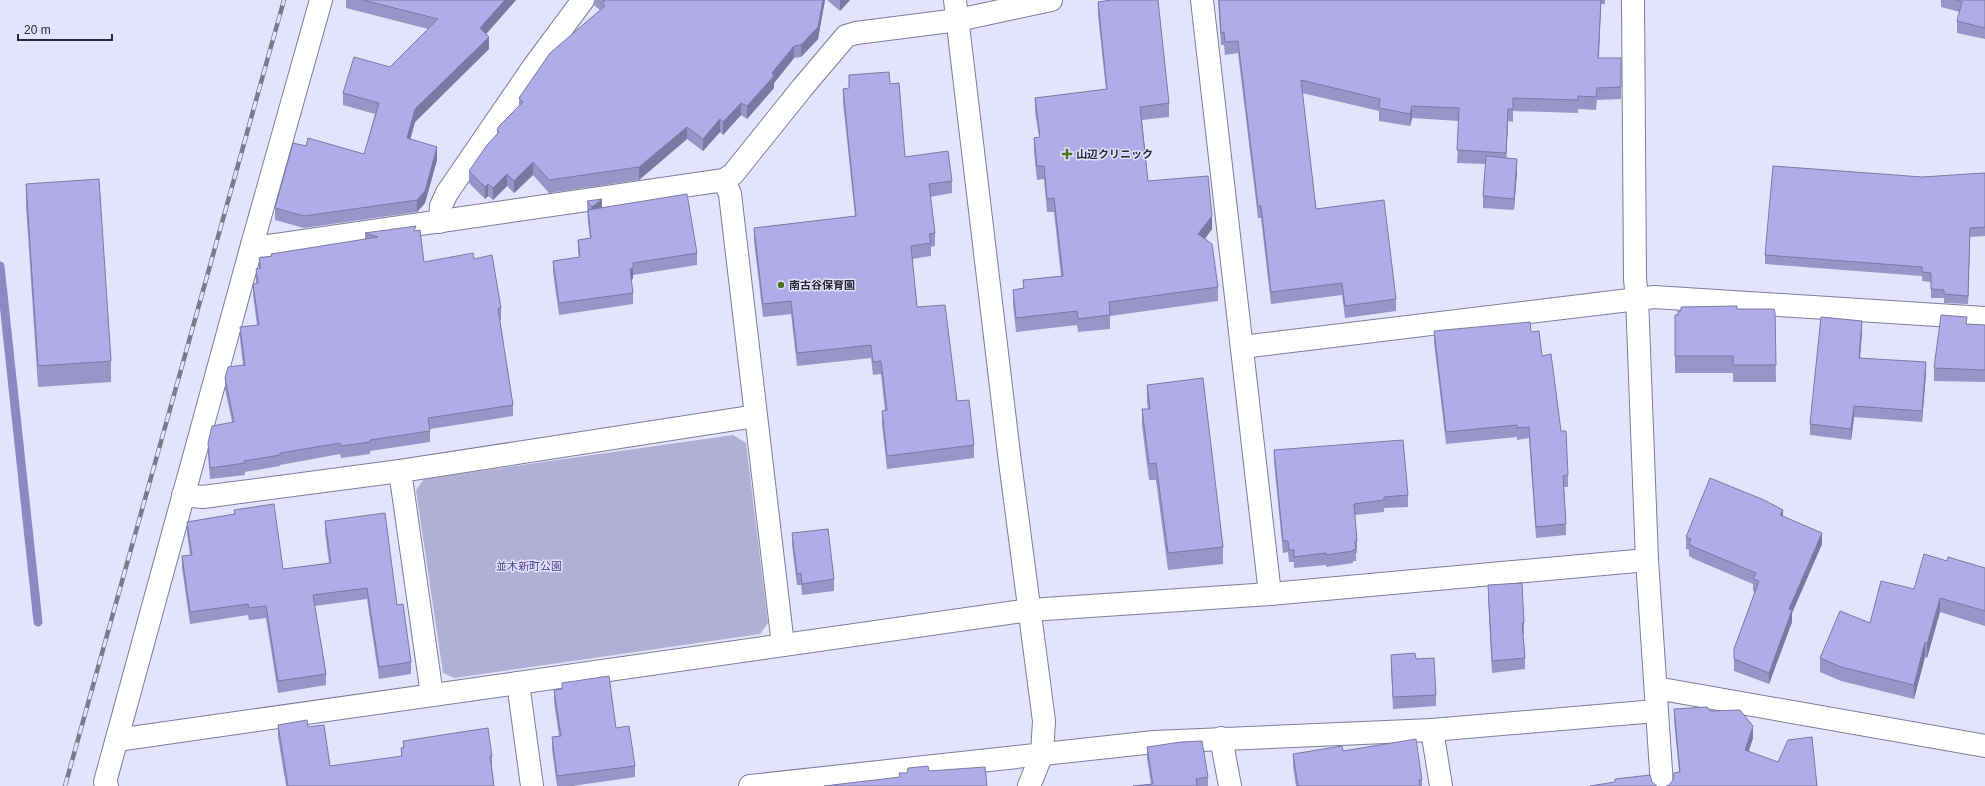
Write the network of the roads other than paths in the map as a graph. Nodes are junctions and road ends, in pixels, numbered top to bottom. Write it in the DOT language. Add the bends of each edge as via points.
graph roads {
  1 [pos="321,0"];
  2 [pos="583,0"];
  3 [pos="1051,0"];
  4 [pos="1202,0"];
  5 [pos="1634,0"];
  6 [pos="956,10"];
  7 [pos="724,180"];
  8 [pos="440,222"];
  9 [pos="252,245"];
  10 [pos="1637,298"];
  11 [pos="1985,318"];
  12 [pos="1242,347"];
  13 [pos="756,416"];
  14 [pos="400,471"];
  15 [pos="183,495"];
  16 [pos="1647,560"];
  17 [pos="1270,594"];
  18 [pos="1030,610"];
  19 [pos="783,645"];
  20 [pos="518,683"];
  21 [pos="1656,688"];
  22 [pos="432,695"];
  23 [pos="1656,712"];
  24 [pos="1432,730"];
  25 [pos="1221,738"];
  26 [pos="117,740"];
  27 [pos="1985,746"];
  28 [pos="1042,754"];
  29 [pos="785,784"];
  30 [pos="107,786"];
  31 [pos="532,786"];
  32 [pos="750,786"];
  33 [pos="1029,786"];
  34 [pos="1230,786"];
  35 [pos="1441,786"];
  36 [pos="1662,786"];
  1 -- 9 [label="street"];
  2 -- 8 [label="street" via="534,66 447,193 441,206"];
  3 -- 6 [label="street"];
  4 -- 12 [label="street"];
  5 -- 10 [label="street"];
  6 -- 7 [label="street" via="846,36 734,174"];
  6 -- 18 [label="street"];
  7 -- 8 [label="street"];
  7 -- 13 [label="street" via="730,194"];
  8 -- 9 [label="street" via="269,246"];
  9 -- 15 [label="street"];
  10 -- 11 [label="street"];
  10 -- 12 [label="street"];
  10 -- 16 [label="street"];
  12 -- 17 [label="street"];
  13 -- 14 [label="street"];
  13 -- 19 [label="street"];
  14 -- 15 [label="street" via="202,497"];
  14 -- 22 [label="street"];
  15 -- 26 [label="street"];
  16 -- 17 [label="street"];
  16 -- 21 [label="street"];
  17 -- 18 [label="street"];
  18 -- 19 [label="street"];
  18 -- 28 [label="street" via="1044,721"];
  19 -- 20 [label="street"];
  20 -- 22 [label="street"];
  20 -- 31 [label="street"];
  21 -- 23 [label="street"];
  21 -- 27 [label="street"];
  22 -- 26 [label="street"];
  23 -- 24 [label="street"];
  23 -- 36 [label="street"];
  24 -- 25 [label="street"];
  24 -- 35 [label="street"];
  25 -- 28 [label="street"];
  25 -- 34 [label="street"];
  26 -- 30 [label="street" via="105,782"];
  28 -- 29 [label="street"];
  28 -- 33 [label="street"];
  29 -- 32 [label="street"];
}
